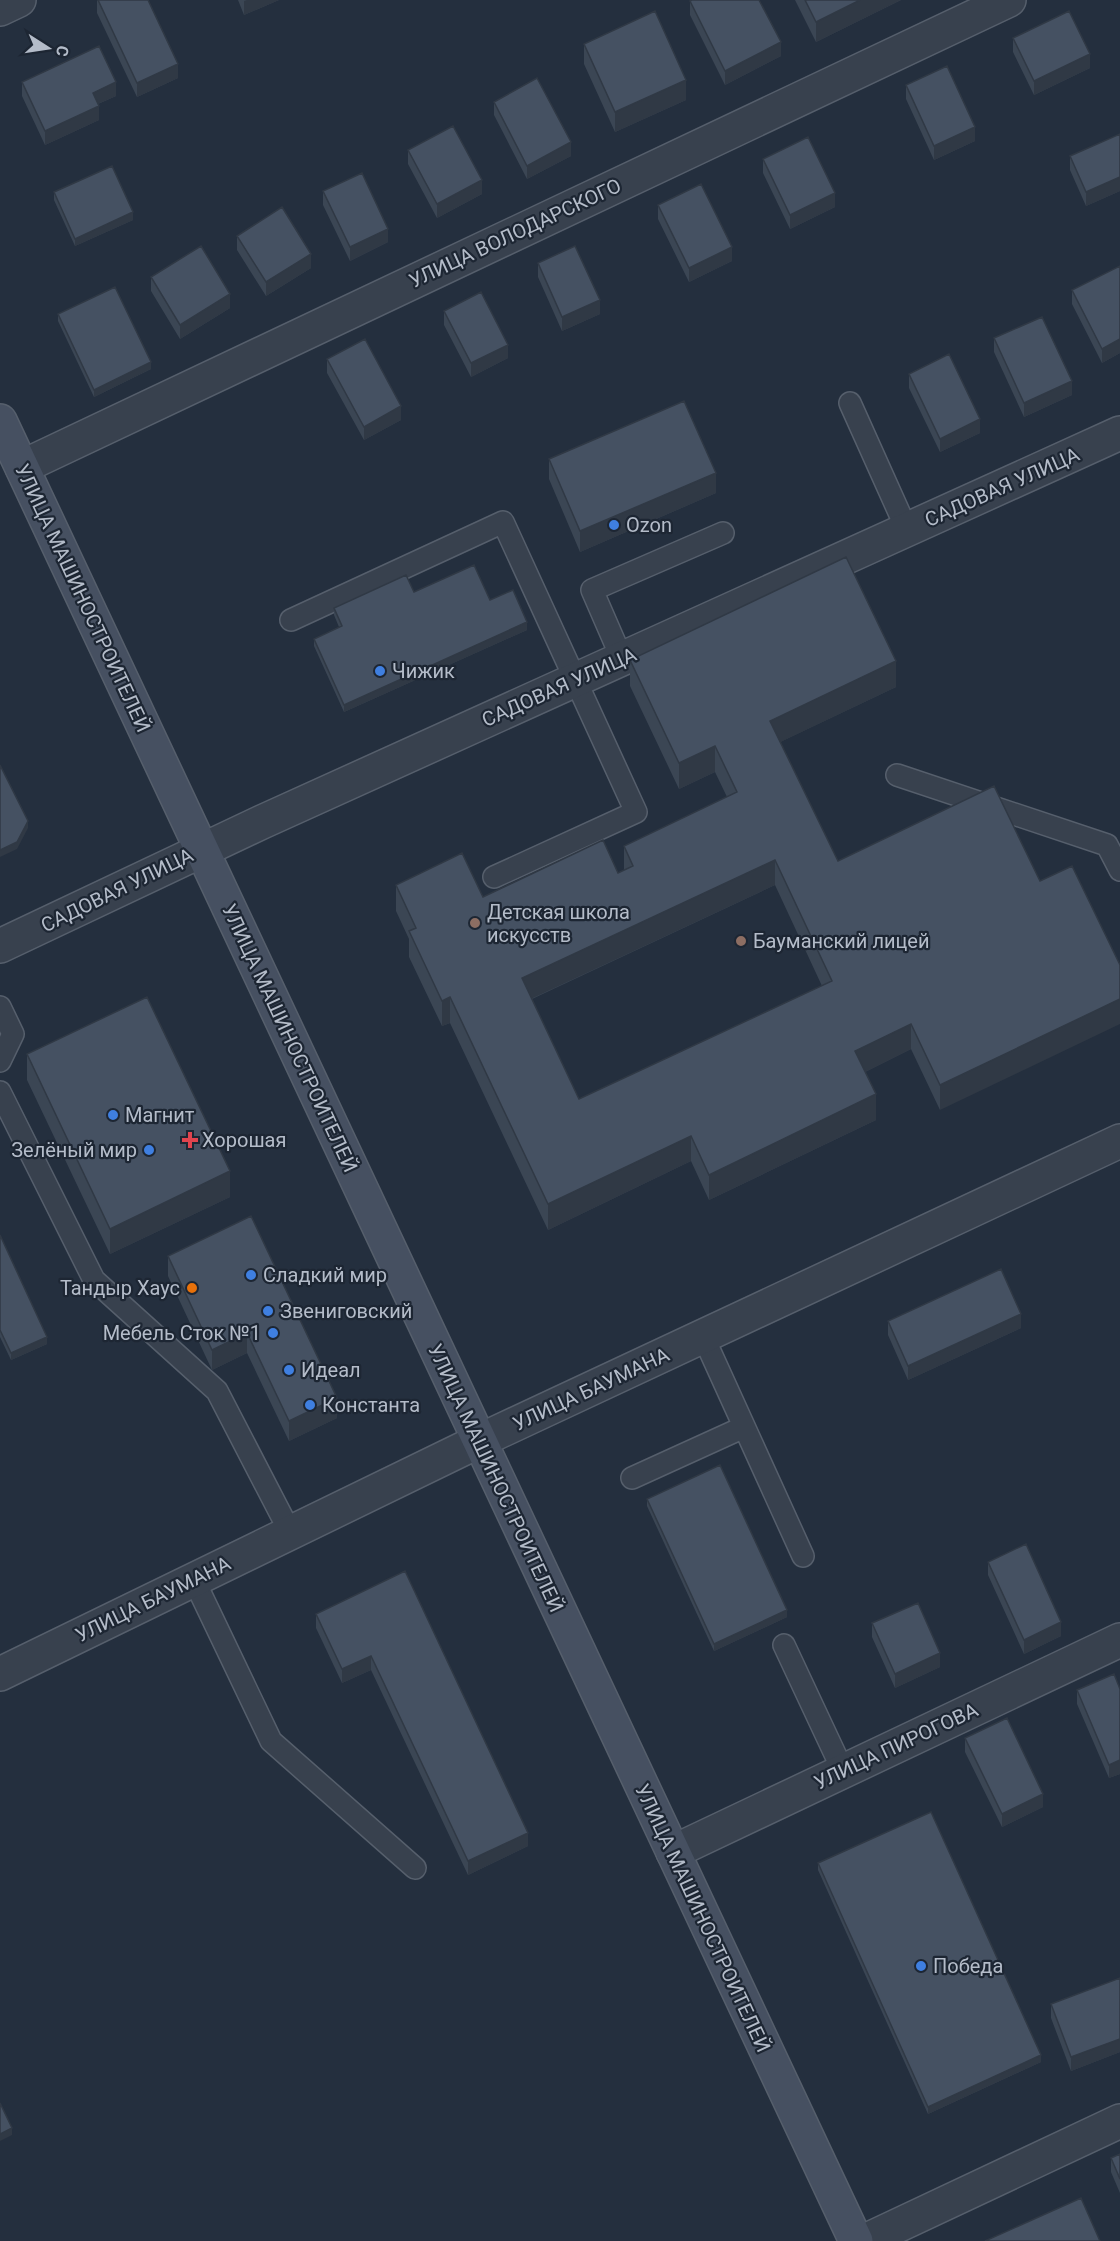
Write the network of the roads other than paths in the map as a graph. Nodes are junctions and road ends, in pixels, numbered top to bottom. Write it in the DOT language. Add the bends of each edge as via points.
graph roads {
  1 [pos="19,0"];
  2 [pos="1009,0"];
  3 [pos="0,9"];
  4 [pos="850,403"];
  5 [pos="0,421"];
  6 [pos="1120,433"];
  7 [pos="22,467"];
  8 [pos="907,530"];
  9 [pos="723,533"];
  10 [pos="291,620"];
  11 [pos="622,659"];
  12 [pos="576,679"];
  13 [pos="897,775"];
  14 [pos="202,850"];
  15 [pos="1120,870"];
  16 [pos="494,877"];
  17 [pos="0,946"];
  18 [pos="0,1007"];
  19 [pos="0,1061"];
  20 [pos="0,1092"];
  21 [pos="1120,1141"];
  22 [pos="703,1336"];
  23 [pos="744,1427"];
  24 [pos="479,1441"];
  25 [pos="632,1478"];
  26 [pos="291,1532"];
  27 [pos="803,1556"];
  28 [pos="194,1580"];
  29 [pos="1120,1640"];
  30 [pos="784,1645"];
  31 [pos="0,1674"];
  32 [pos="843,1771"];
  33 [pos="673,1852"];
  34 [pos="415,1868"];
  35 [pos="1120,2121"];
  36 [pos="856,2241"];
  37 [pos="865,2241"];
  1 -- 3 [label="street"];
  2 -- 7 [label="street, УЛИЦА ВОЛОДАРСКОГО"];
  4 -- 8 [label="lane"];
  5 -- 7 [label="main road, УЛИЦА МАШИНОСТРОИТЕЛЕЙ"];
  6 -- 8 [label="street, САДОВАЯ УЛИЦА"];
  7 -- 14 [label="main road, УЛИЦА МАШИНОСТРОИТЕЛЕЙ"];
  8 -- 11 [label="street, САДОВАЯ УЛИЦА"];
  9 -- 11 [label="lane" via="592,590"];
  10 -- 12 [label="lane" via="503,522"];
  11 -- 12 [label="street, САДОВАЯ УЛИЦА"];
  12 -- 14 [label="street, САДОВАЯ УЛИЦА"];
  12 -- 16 [label="lane" via="636,812"];
  13 -- 15 [label="lane" via="1107,845"];
  14 -- 17 [label="street, САДОВАЯ УЛИЦА"];
  14 -- 24 [label="main road, УЛИЦА МАШИНОСТРОИТЕЛЕЙ"];
  18 -- 19 [label="lane" via="13,1034"];
  20 -- 26 [label="lane" via="94,1280 217,1391"];
  21 -- 22 [label="street, УЛИЦА БАУМАНА"];
  22 -- 23 [label="lane"];
  22 -- 24 [label="street, УЛИЦА БАУМАНА"];
  23 -- 25 [label="lane"];
  23 -- 27 [label="lane"];
  24 -- 26 [label="street, УЛИЦА БАУМАНА"];
  24 -- 33 [label="main road, УЛИЦА МАШИНОСТРОИТЕЛЕЙ"];
  26 -- 28 [label="street, УЛИЦА БАУМАНА"];
  28 -- 31 [label="street, УЛИЦА БАУМАНА"];
  28 -- 34 [label="lane" via="271,1741"];
  29 -- 32 [label="street, УЛИЦА ПИРОГОВА"];
  30 -- 32 [label="lane"];
  32 -- 33 [label="street, УЛИЦА ПИРОГОВА"];
  33 -- 36 [label="main road, УЛИЦА МАШИНОСТРОИТЕЛЕЙ"];
  35 -- 37 [label="street"];
}
